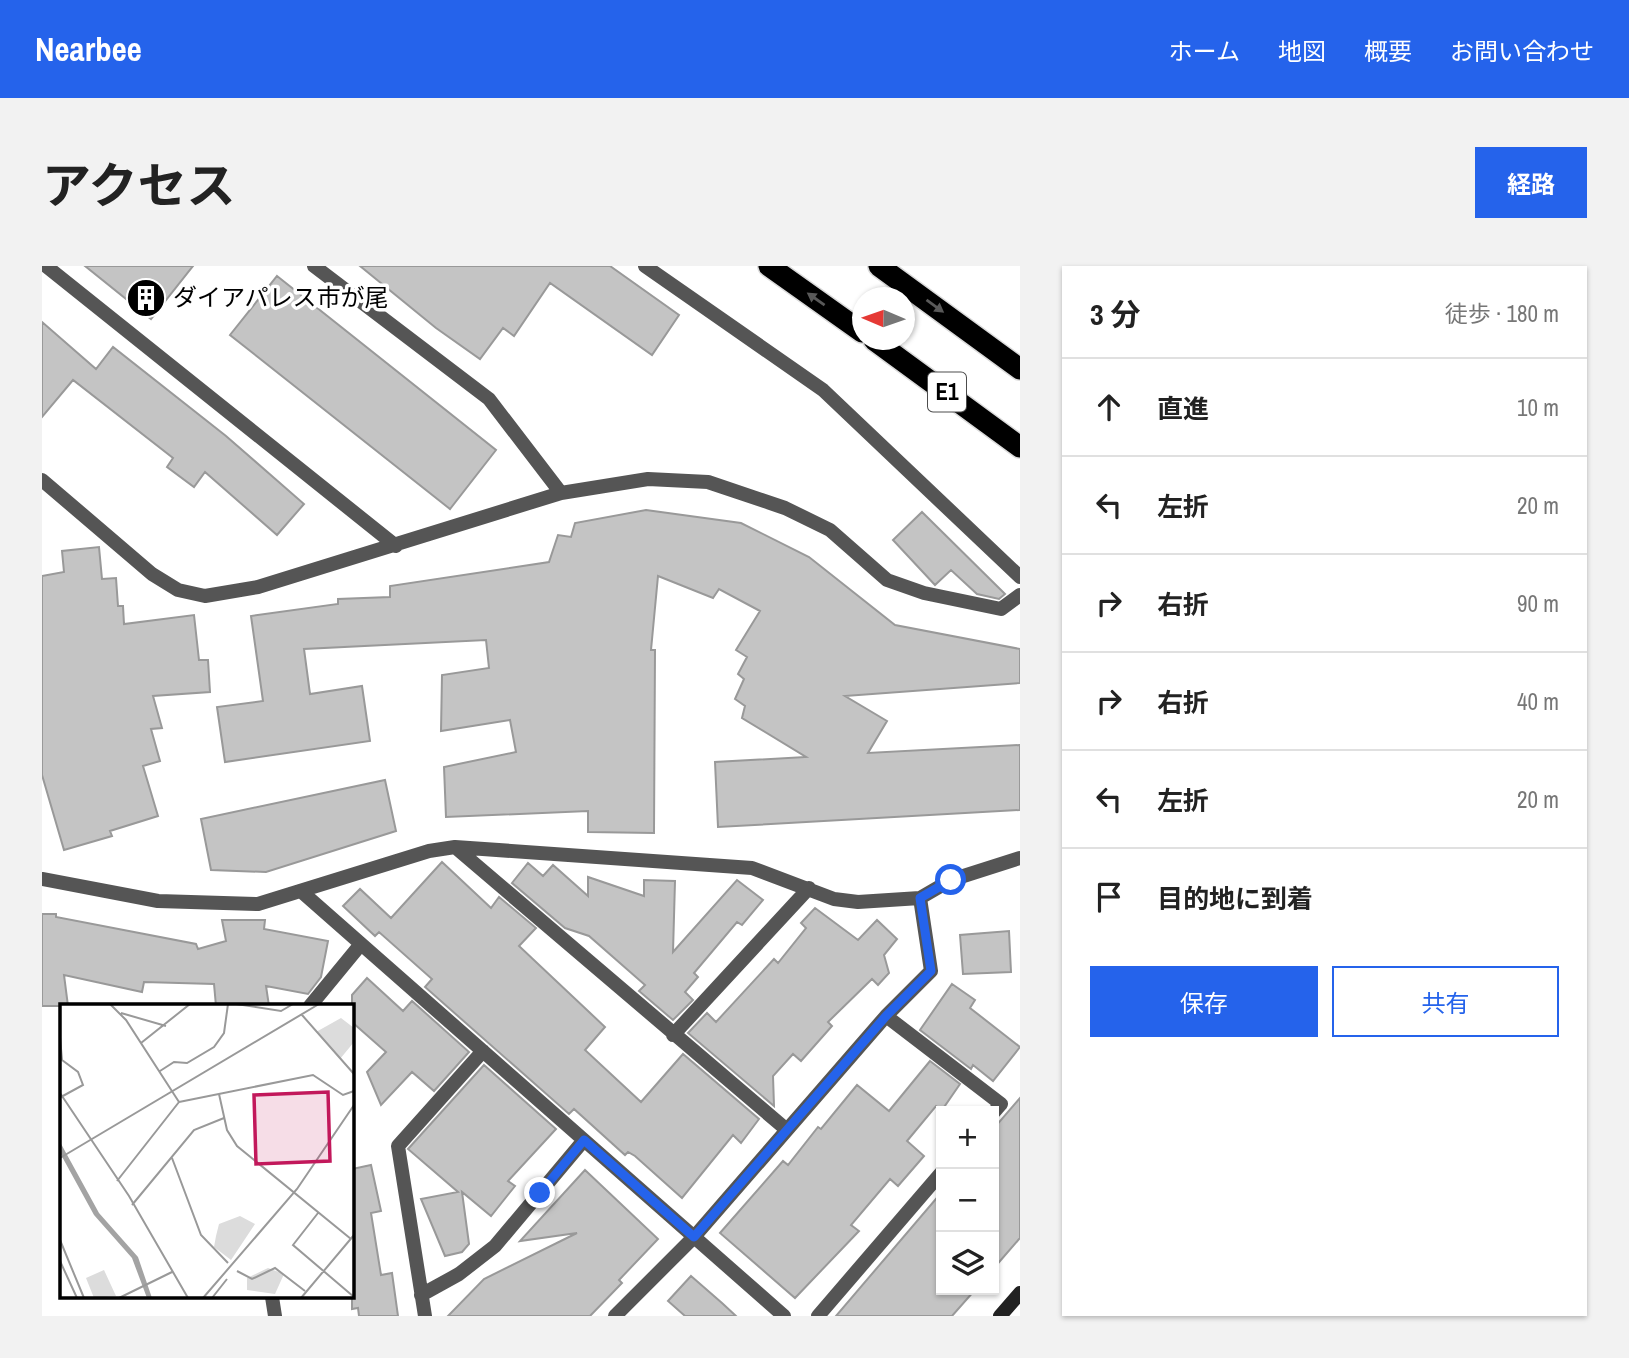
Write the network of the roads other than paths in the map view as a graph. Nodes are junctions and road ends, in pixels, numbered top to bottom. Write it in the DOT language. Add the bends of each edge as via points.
graph roads {
  1 [pos="46,266"];
  2 [pos="314,266"];
  3 [pos="645,266"];
  4 [pos="769,266"];
  5 [pos="879,266"];
  6 [pos="852,324"];
  7 [pos="888,350"];
  8 [pos="1020,369"];
  9 [pos="1020,447"];
  10 [pos="42,480"];
  11 [pos="561,494"];
  12 [pos="396,546"];
  13 [pos="1020,576"];
  14 [pos="1020,595"];
  15 [pos="455,847"];
  16 [pos="1020,858"];
  17 [pos="42,879"];
  18 [pos="809,888"];
  19 [pos="302,892"];
  20 [pos="920,898"];
  21 [pos="361,944"];
  22 [pos="312,1004"];
  23 [pos="886,1016"];
  24 [pos="673,1035"];
  25 [pos="483,1051"];
  26 [pos="998,1106"];
  27 [pos="787,1130"];
  28 [pos="584,1140"];
  29 [pos="936,1179"];
  30 [pos="694,1237"];
  31 [pos="1020,1293"];
  32 [pos="421,1295"];
  33 [pos="272,1298"];
  34 [pos="275,1316"];
  35 [pos="425,1316"];
  36 [pos="615,1316"];
  37 [pos="783,1316"];
  38 [pos="818,1316"];
  39 [pos="1000,1316"];
  1 -- 12 [label="street"];
  2 -- 11 [label="street" via="489,399"];
  3 -- 13 [label="street" via="823,390"];
  6 -- 4 [label="highway, one-way"];
  5 -- 8 [label="highway, E1, one-way"];
  7 -- 9 [label="highway, E1"];
  10 -- 12 [label="street" via="152,575 178,590 205,596 258,586"];
  11 -- 12 [label="street"];
  11 -- 14 [label="street" via="648,479 708,482 785,508 830,530 887,580 1001,609"];
  15 -- 18 [label="street" via="752,868"];
  15 -- 19 [label="street"];
  15 -- 24 [label="street"];
  16 -- 20 [label="street" via="951,880"];
  17 -- 19 [label="street" via="158,901 258,904"];
  18 -- 20 [label="street" via="834,899 858,902"];
  18 -- 24 [label="street"];
  19 -- 21 [label="street"];
  20 -- 23 [label="street" via="931,971"];
  21 -- 22 [label="street"];
  21 -- 25 [label="street"];
  23 -- 26 [label="street"];
  23 -- 27 [label="street"];
  24 -- 27 [label="street"];
  25 -- 28 [label="street"];
  25 -- 32 [label="street" via="398,1146"];
  27 -- 30 [label="street"];
  28 -- 30 [label="street"];
  28 -- 32 [label="street" via="495,1246"];
  29 -- 38 [label="street"];
  30 -- 36 [label="street"];
  30 -- 37 [label="street"];
  31 -- 39 [label="street"];
  32 -- 35 [label="street"];
  33 -- 34 [label="street"];
}
